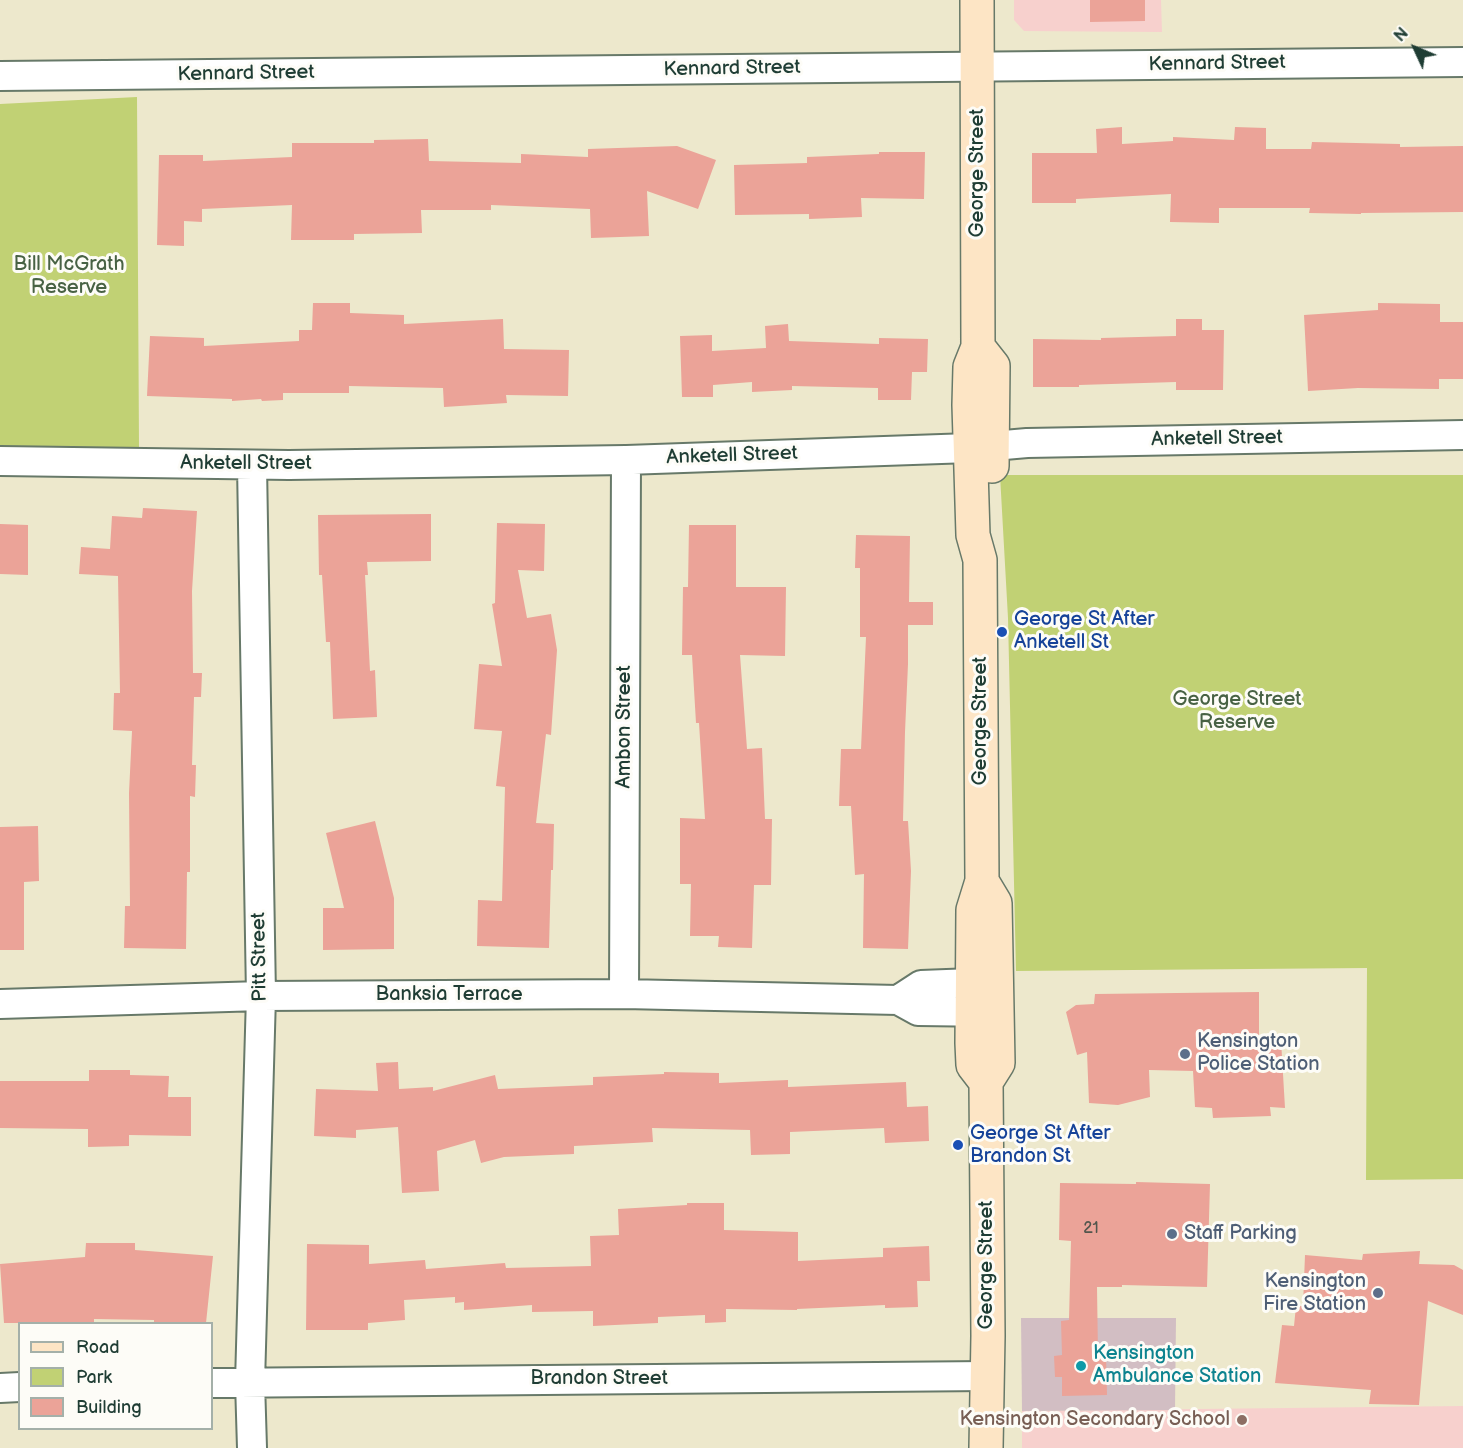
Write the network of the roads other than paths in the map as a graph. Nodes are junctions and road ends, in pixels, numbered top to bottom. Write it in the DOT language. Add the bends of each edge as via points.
graph roads {
  1 [pos="977,0"];
  2 [pos="1463,62"];
  3 [pos="977,67"];
  4 [pos="0,76"];
  5 [pos="1463,435"];
  6 [pos="981,447"];
  7 [pos="626,460"];
  8 [pos="0,461"];
  9 [pos="252,465"];
  10 [pos="624,994"];
  11 [pos="261,996"];
  12 [pos="985,997"];
  13 [pos="0,1004"];
  14 [pos="987,1376"];
  15 [pos="250,1382"];
  16 [pos="213,1383"];
  17 [pos="0,1388"];
  18 [pos="18,1388"];
  19 [pos="252,1448"];
  20 [pos="986,1448"];
  1 -- 3 [label="main road, George Street"];
  2 -- 3 [label="street, Kennard Street"];
  3 -- 4 [label="street, Kennard Street"];
  3 -- 6 [label="main road, George Street" via="978,346 993,366"];
  5 -- 6 [label="street, Anketell Street"];
  6 -- 7 [label="street, Anketell Street"];
  6 -- 12 [label="main road, George Street" via="993,538 980,560 982,882 973,909"];
  7 -- 9 [label="street, Anketell Street"];
  7 -- 10 [label="street, Ambon Street"];
  8 -- 9 [label="street, Anketell Street"];
  9 -- 11 [label="street, Pitt Street"];
  10 -- 11 [label="street, Banksia Terrace"];
  10 -- 12 [label="street, Banksia Terrace" via="898,1000 918,1011"];
  11 -- 13 [label="street, Banksia Terrace"];
  11 -- 15 [label="street, Pitt Street"];
  12 -- 14 [label="main road, George Street" via="973,1065 987,1082"];
  14 -- 15 [label="street, Brandon Street"];
  14 -- 20 [label="main road, George Street"];
  15 -- 16 [label="street, Brandon Street"];
  15 -- 19 [label="street, Pitt Street"];
  17 -- 18 [label="street"];
}
